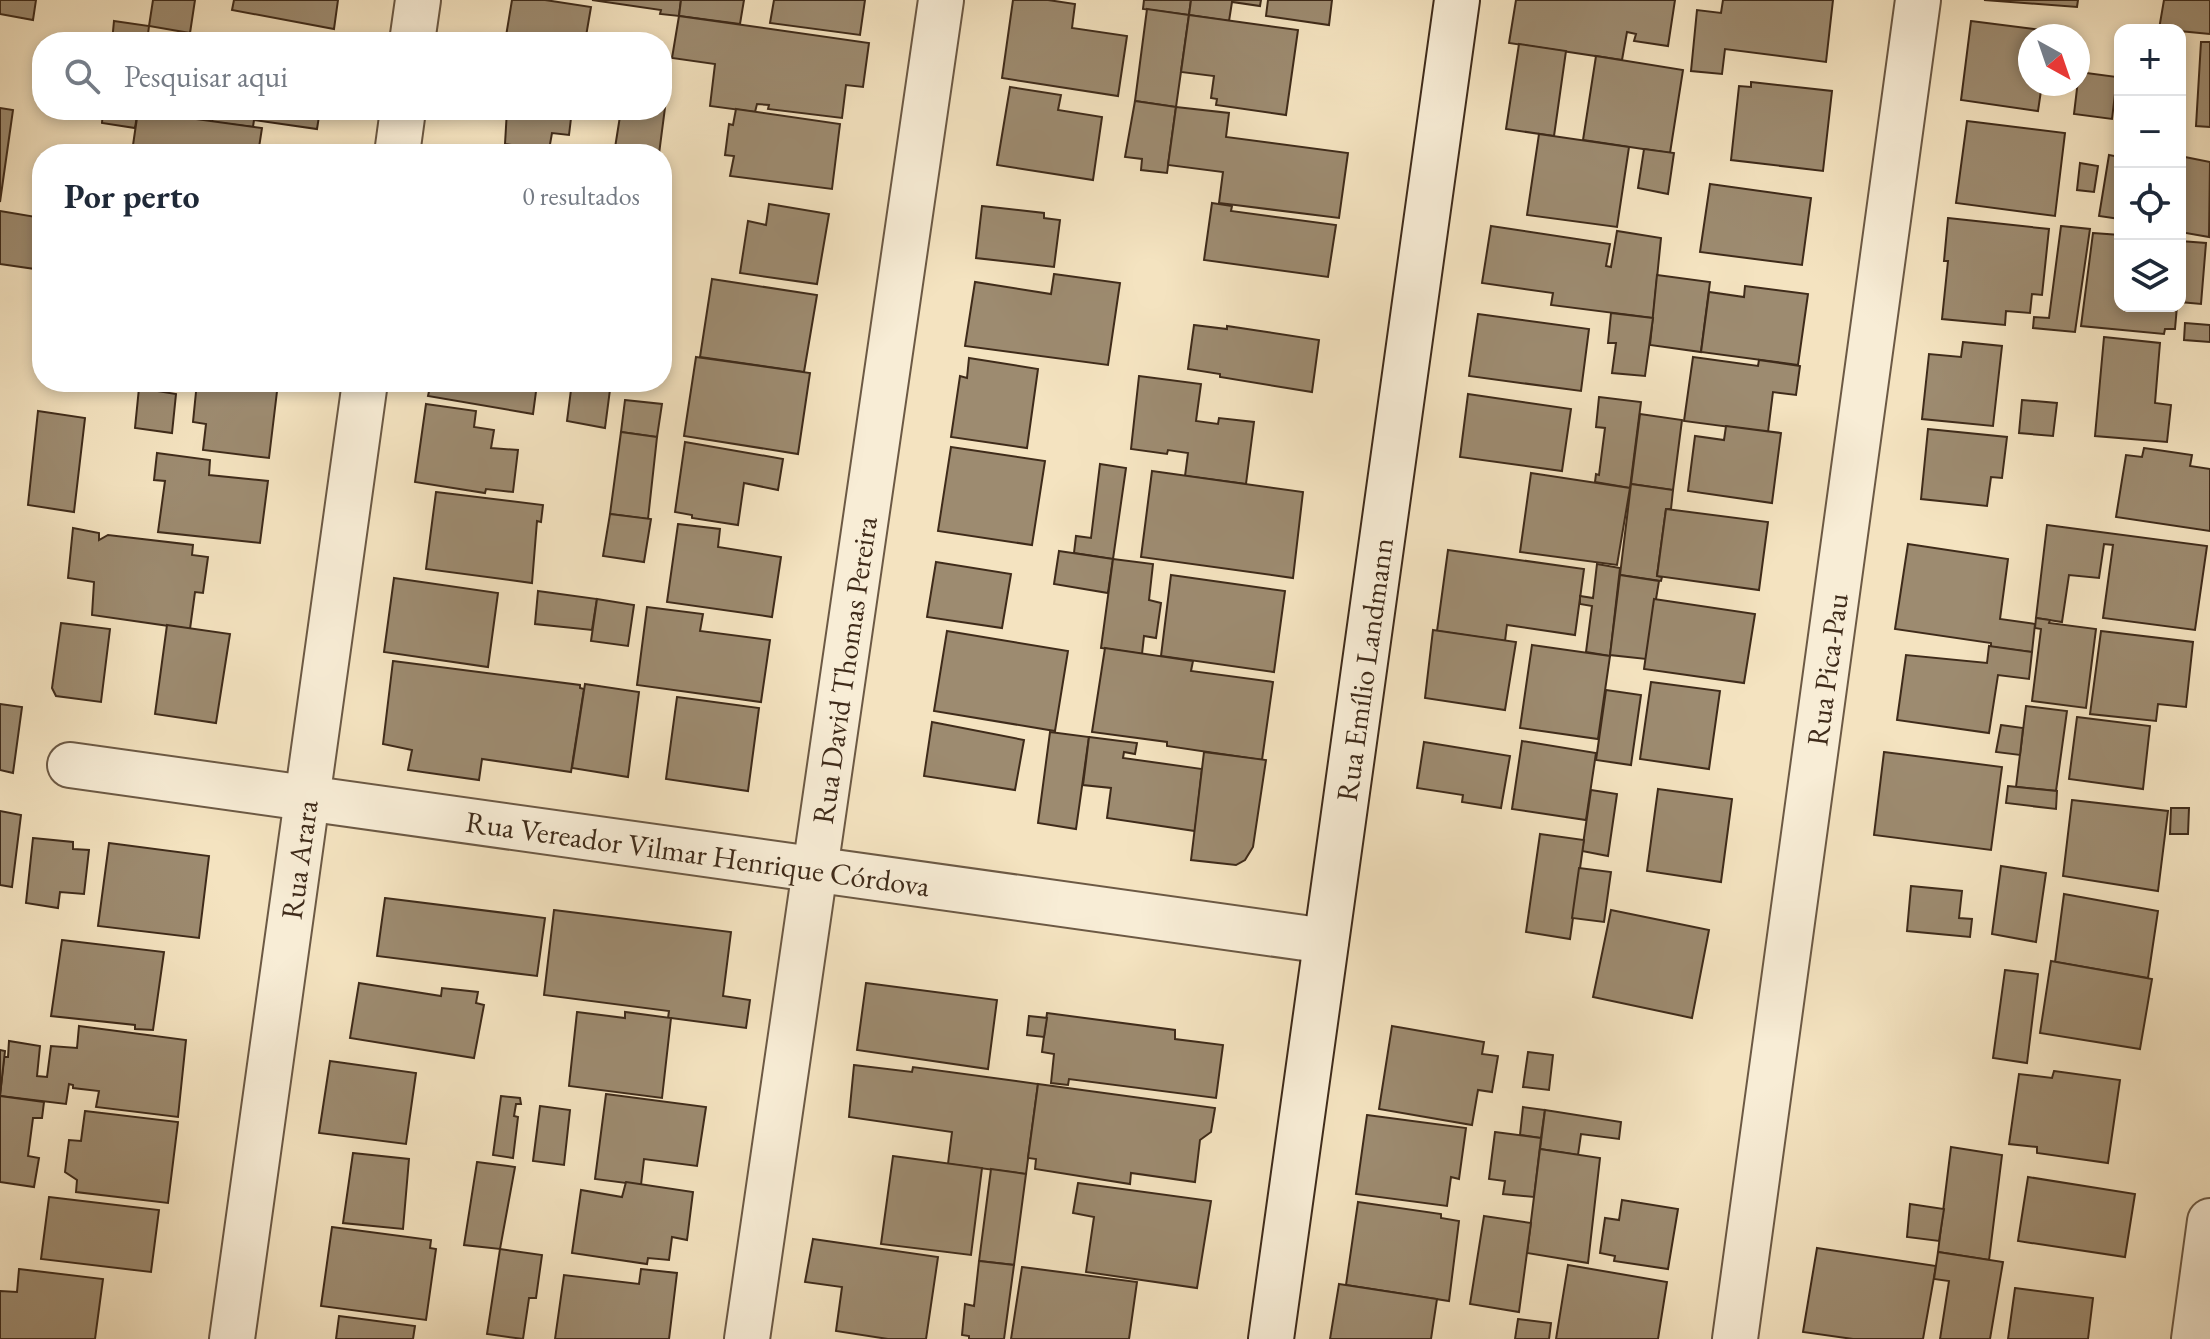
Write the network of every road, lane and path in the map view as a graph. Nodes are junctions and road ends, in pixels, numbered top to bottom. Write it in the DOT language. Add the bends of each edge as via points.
graph roads {
  1 [pos="418,0"];
  2 [pos="941,0"];
  3 [pos="1457,0"];
  4 [pos="1918,0"];
  5 [pos="413,32"];
  6 [pos="402,120"];
  7 [pos="398,144"];
  8 [pos="364,392"];
  9 [pos="70,765"];
  10 [pos="307,798"];
  11 [pos="815,869"];
  12 [pos="1326,941"];
  13 [pos="2210,1221"];
  14 [pos="232,1339"];
  15 [pos="747,1339"];
  16 [pos="1271,1339"];
  17 [pos="1735,1339"];
  18 [pos="2194,1339"];
  1 -- 5 [label="street"];
  2 -- 11 [label="street, Rua David Thomas Pereira"];
  3 -- 12 [label="street, Rua Emílio Landmann"];
  4 -- 17 [label="street, Rua Pica-Pau"];
  6 -- 7 [label="street"];
  8 -- 10 [label="street, Rua Arara"];
  9 -- 10 [label="street, Rua Vereador Vilmar Henrique Córdova"];
  10 -- 11 [label="street, Rua Vereador Vilmar Henrique Córdova"];
  10 -- 14 [label="street, Rua Arara"];
  11 -- 12 [label="street, Rua Vereador Vilmar Henrique Córdova"];
  11 -- 15 [label="street, Rua David Thomas Pereira"];
  12 -- 16 [label="street, Rua Emílio Landmann"];
  13 -- 18 [label="street"];
}
